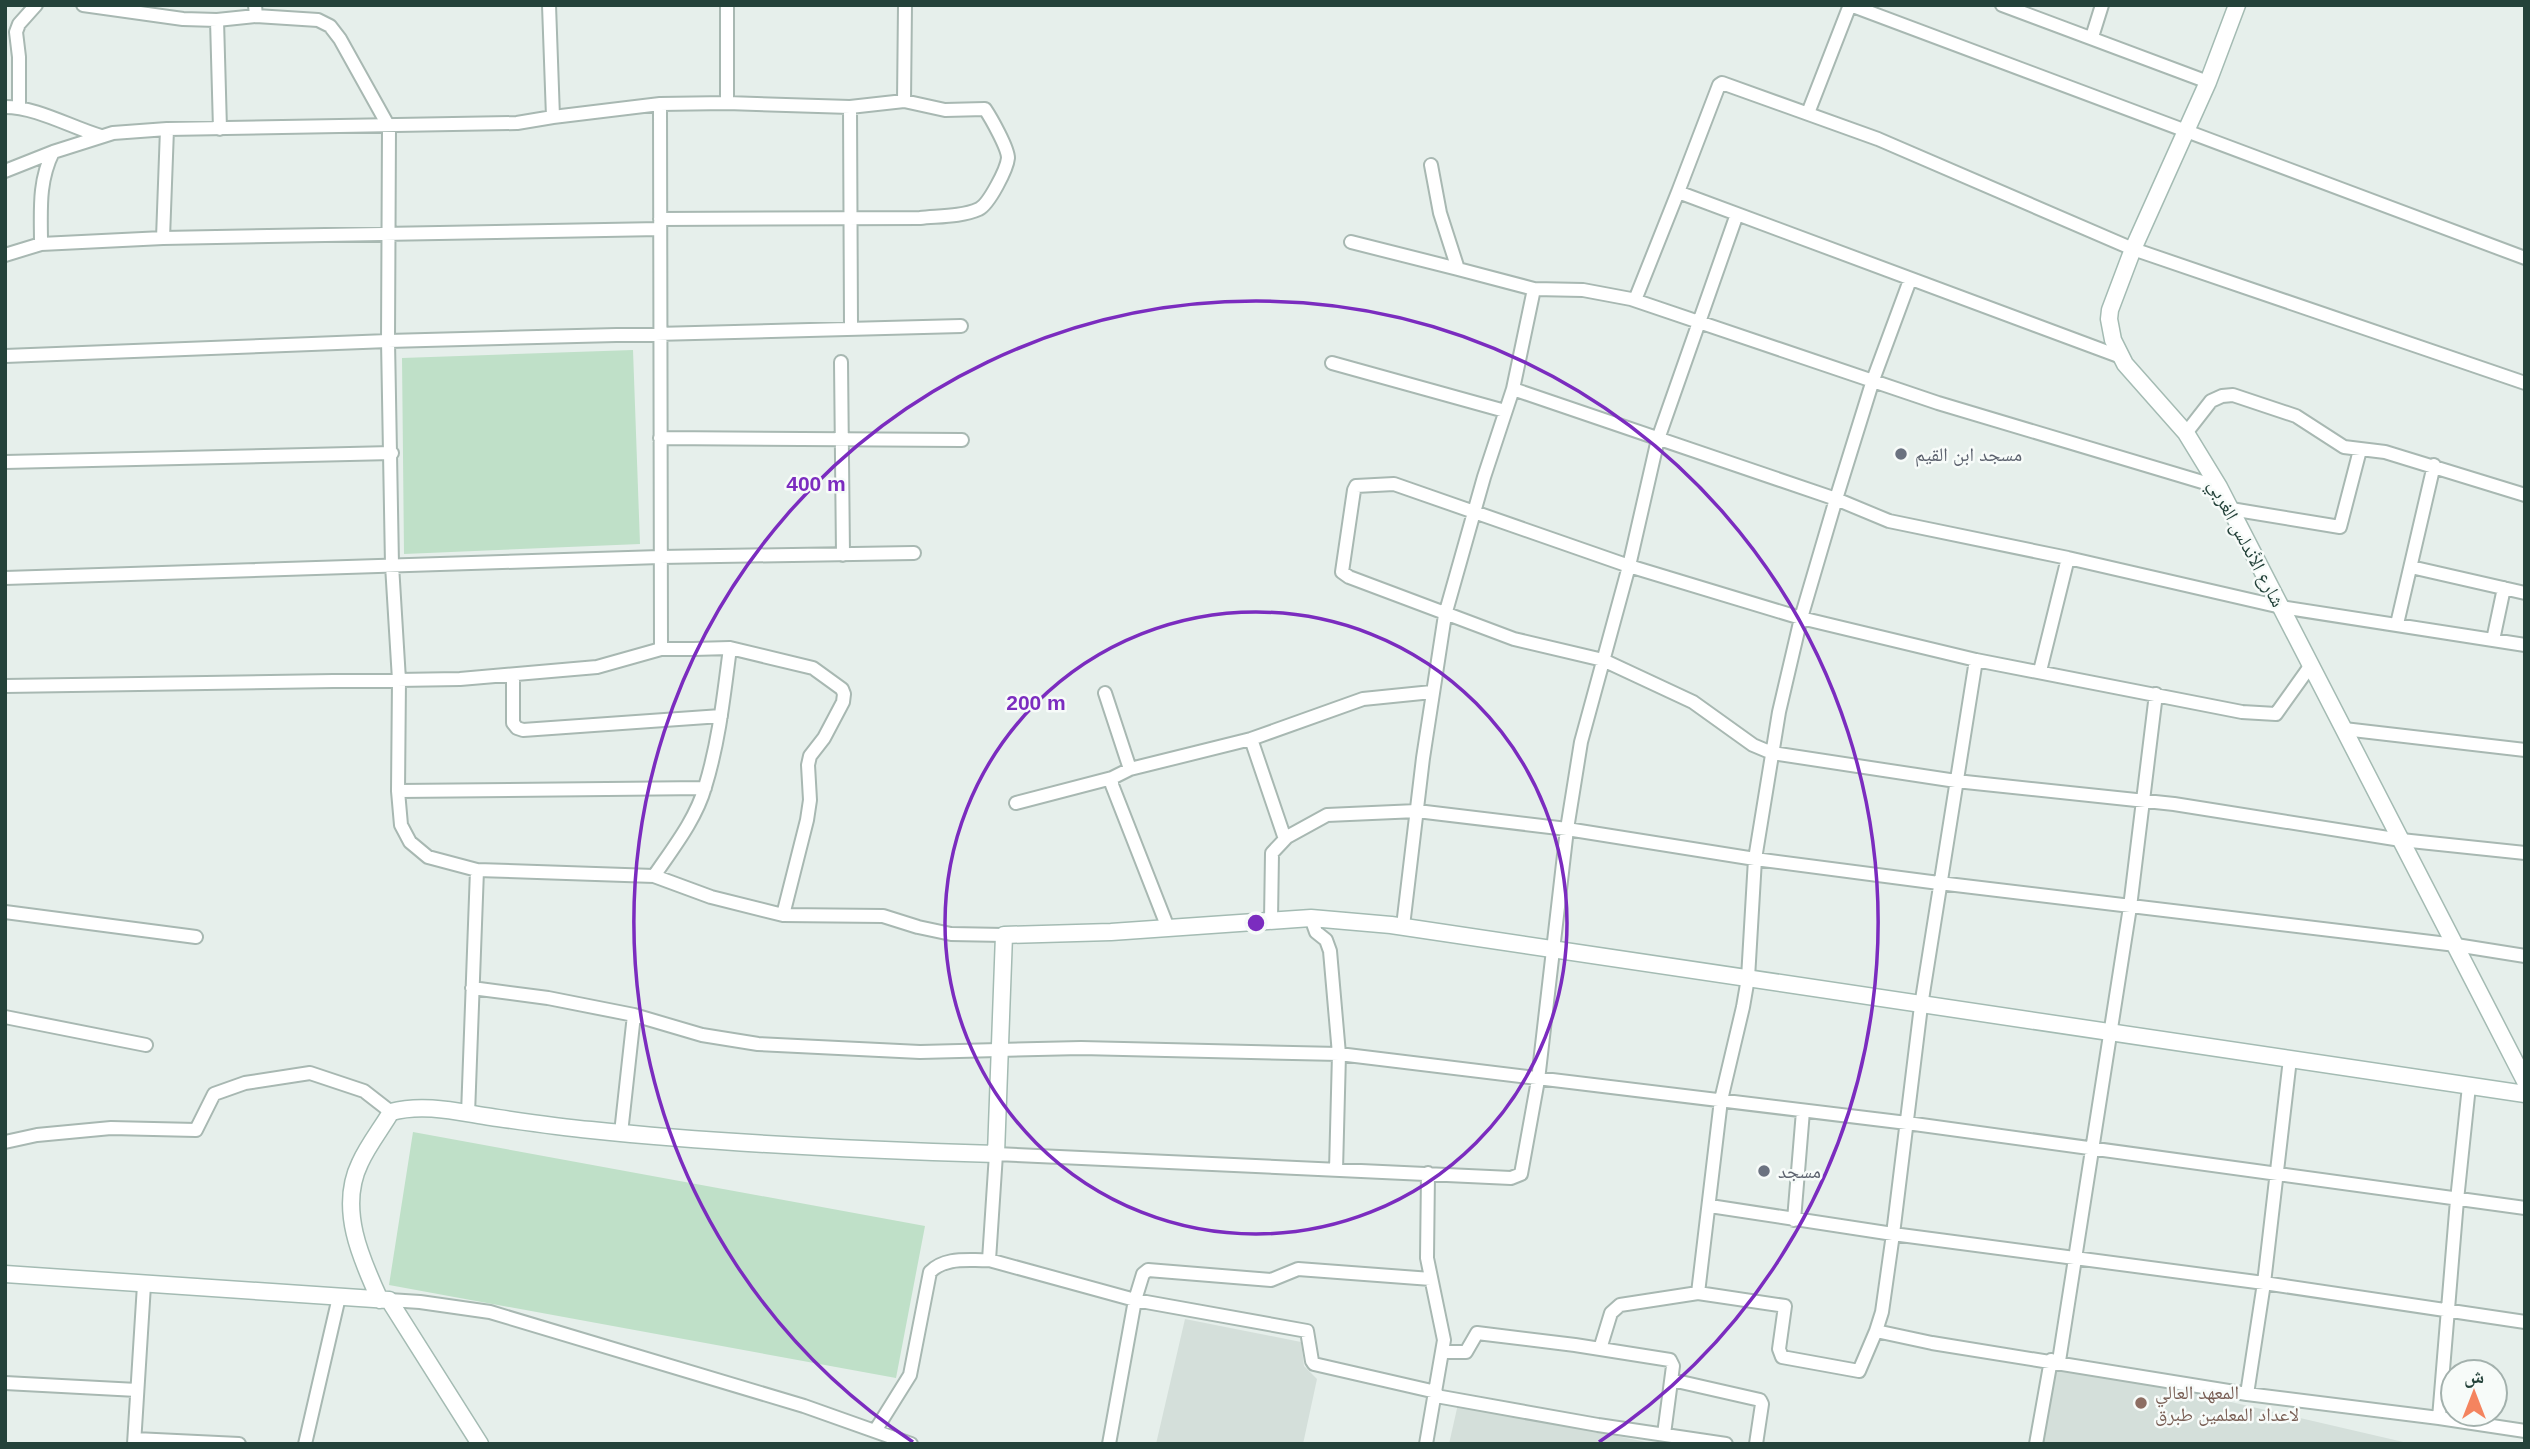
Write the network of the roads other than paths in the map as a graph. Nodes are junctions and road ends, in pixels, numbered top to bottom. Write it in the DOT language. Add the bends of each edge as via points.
graph roads {
  1 [pos="36,5"];
  2 [pos="83,5"];
  3 [pos="549,5"];
  4 [pos="564,5"];
  5 [pos="727,5"];
  6 [pos="905,5"];
  7 [pos="2002,5"];
  8 [pos="2102,5"];
  9 [pos="2237,5"];
  10 [pos="255,11"];
  11 [pos="217,20"];
  12 [pos="2092,37"];
  13 [pos="19,57"];
  14 [pos="5,58"];
  15 [pos="2208,82"];
  16 [pos="904,101"];
  17 [pos="727,103"];
  18 [pos="660,104"];
  19 [pos="5,107"];
  20 [pos="19,107"];
  21 [pos="850,107"];
  22 [pos="1808,113"];
  23 [pos="553,117"];
  24 [pos="389,127"];
  25 [pos="167,130"];
  26 [pos="220,130"];
  27 [pos="2185,132"];
  28 [pos="101,136"];
  29 [pos="53,152"];
  30 [pos="1431,165"];
  31 [pos="5,172"];
  32 [pos="1678,192"];
  33 [pos="1737,214"];
  34 [pos="850,218"];
  35 [pos="660,224"];
  36 [pos="389,234"];
  37 [pos="163,238"];
  38 [pos="1351,242"];
  39 [pos="41,244"];
  40 [pos="2133,249"];
  41 [pos="5,255"];
  42 [pos="2525,258"];
  43 [pos="1458,269"];
  44 [pos="1910,279"];
  45 [pos="1534,289"];
  46 [pos="1635,300"];
  47 [pos="1698,323"];
  48 [pos="961,326"];
  49 [pos="851,327"];
  50 [pos="660,335"];
  51 [pos="388,341"];
  52 [pos="5,356"];
  53 [pos="2121,357"];
  54 [pos="841,362"];
  55 [pos="1332,363"];
  56 [pos="1872,380"];
  57 [pos="2525,383"];
  58 [pos="1513,389"];
  59 [pos="1505,411"];
  60 [pos="2186,433"];
  61 [pos="660,438"];
  62 [pos="1658,439"];
  63 [pos="841,440"];
  64 [pos="962,440"];
  65 [pos="2360,450"];
  66 [pos="391,453"];
  67 [pos="5,462"];
  68 [pos="2434,465"];
  69 [pos="2219,487"];
  70 [pos="2525,495"];
  71 [pos="1836,499"];
  72 [pos="2231,509"];
  73 [pos="1474,511"];
  74 [pos="914,553"];
  75 [pos="842,555"];
  76 [pos="660,557"];
  77 [pos="2068,558"];
  78 [pos="392,565"];
  79 [pos="1629,566"];
  80 [pos="2411,567"];
  81 [pos="5,578"];
  82 [pos="2504,588"];
  83 [pos="2525,593"];
  84 [pos="2281,607"];
  85 [pos="1445,615"];
  86 [pos="1801,618"];
  87 [pos="2397,624"];
  88 [pos="2493,640"];
  89 [pos="2525,645"];
  90 [pos="730,648"];
  91 [pos="661,649"];
  92 [pos="1604,660"];
  93 [pos="1976,660"];
  94 [pos="2311,665"];
  95 [pos="2040,671"];
  96 [pos="513,675"];
  97 [pos="399,680"];
  98 [pos="5,686"];
  99 [pos="1432,692"];
  100 [pos="1105,693"];
  101 [pos="2156,694"];
  102 [pos="720,716"];
  103 [pos="2344,729"];
  104 [pos="1251,739"];
  105 [pos="2525,750"];
  106 [pos="1772,753"];
  107 [pos="1130,769"];
  108 [pos="1112,778"];
  109 [pos="1956,782"];
  110 [pos="705,788"];
  111 [pos="398,791"];
  112 [pos="2142,801"];
  113 [pos="1016,803"];
  114 [pos="1417,811"];
  115 [pos="1567,829"];
  116 [pos="1285,839"];
  117 [pos="2401,840"];
  118 [pos="2525,853"];
  119 [pos="1755,859"];
  120 [pos="477,870"];
  121 [pos="654,876"];
  122 [pos="1939,883"];
  123 [pos="2130,907"];
  124 [pos="5,912"];
  125 [pos="783,915"];
  126 [pos="1311,918"];
  127 [pos="1270,920"];
  128 [pos="1403,926"];
  129 [pos="1168,928"];
  130 [pos="1004,935"];
  131 [pos="196,937"];
  132 [pos="2456,945"];
  133 [pos="1552,948"];
  134 [pos="2525,956"];
  135 [pos="1748,978"];
  136 [pos="472,988"];
  137 [pos="1921,1006"];
  138 [pos="634,1015"];
  139 [pos="5,1017"];
  140 [pos="2110,1033"];
  141 [pos="146,1045"];
  142 [pos="1001,1049"];
  143 [pos="1339,1054"];
  144 [pos="2290,1059"];
  145 [pos="1538,1080"];
  146 [pos="2525,1081"];
  147 [pos="2469,1086"];
  148 [pos="2525,1094"];
  149 [pos="1721,1100"];
  150 [pos="1803,1111"];
  151 [pos="391,1112"];
  152 [pos="468,1114"];
  153 [pos="1907,1124"];
  154 [pos="621,1133"];
  155 [pos="5,1142"];
  156 [pos="2092,1150"];
  157 [pos="996,1154"];
  158 [pos="1336,1170"];
  159 [pos="1428,1173"];
  160 [pos="2277,1174"];
  161 [pos="2457,1199"];
  162 [pos="1710,1206"];
  163 [pos="2525,1208"];
  164 [pos="1794,1220"];
  165 [pos="1893,1234"];
  166 [pos="2074,1258"];
  167 [pos="989,1260"];
  168 [pos="5,1274"];
  169 [pos="1432,1279"];
  170 [pos="2264,1283"];
  171 [pos="144,1284"];
  172 [pos="1698,1293"];
  173 [pos="339,1297"];
  174 [pos="385,1300"];
  175 [pos="1135,1300"];
  176 [pos="2446,1312"];
  177 [pos="2525,1322"];
  178 [pos="1876,1331"];
  179 [pos="1600,1349"];
  180 [pos="1444,1352"];
  181 [pos="2443,1358"];
  182 [pos="2055,1361"];
  183 [pos="1672,1380"];
  184 [pos="5,1383"];
  185 [pos="137,1390"];
  186 [pos="1436,1394"];
  187 [pos="2247,1394"];
  188 [pos="2439,1418"];
  189 [pos="2500,1428"];
  190 [pos="875,1431"];
  191 [pos="2525,1432"];
  192 [pos="1664,1434"];
  193 [pos="135,1441"];
  194 [pos="239,1444"];
  195 [pos="305,1444"];
  196 [pos="480,1444"];
  197 [pos="911,1444"];
  198 [pos="1109,1444"];
  199 [pos="1426,1444"];
  200 [pos="1726,1444"];
  201 [pos="1756,1444"];
  202 [pos="2036,1444"];
  1 -- 13 [label="street" via="16,32"];
  2 -- 11 [label="street"];
  3 -- 4 [label="street"];
  3 -- 23 [label="street"];
  5 -- 17 [label="street"];
  6 -- 16 [label="street"];
  7 -- 12 [label="street"];
  8 -- 12 [label="street"];
  9 -- 15 [label="street, شارع الأندلس الغربي"];
  10 -- 11 [label="street"];
  10 -- 24 [label="street" via="318,20 330,26"];
  11 -- 26 [label="street"];
  12 -- 15 [label="street"];
  13 -- 14 [label="street"];
  13 -- 20 [label="street"];
  15 -- 27 [label="street, شارع الأندلس الغربي"];
  16 -- 21 [label="street"];
  16 -- 34 [label="street" via="945,110 986,110 1008,158 992,195 979,208 955,215"];
  17 -- 18 [label="street"];
  17 -- 21 [label="street"];
  18 -- 23 [label="street"];
  18 -- 35 [label="street"];
  19 -- 20 [label="street"];
  20 -- 28 [label="street"];
  21 -- 34 [label="street"];
  22 -- 27 [label="street" via="1850,5"];
  22 -- 32 [label="street" via="1719,84"];
  22 -- 40 [label="street"];
  23 -- 24 [label="street" via="517,123"];
  24 -- 26 [label="street"];
  24 -- 36 [label="street"];
  25 -- 26 [label="street"];
  25 -- 28 [label="street"];
  25 -- 37 [label="street"];
  27 -- 40 [label="street, شارع الأندلس الغربي"];
  27 -- 42 [label="street"];
  28 -- 29 [label="street"];
  29 -- 31 [label="street"];
  29 -- 39 [label="street" via="41,186"];
  30 -- 43 [label="street"];
  32 -- 33 [label="street"];
  32 -- 46 [label="street"];
  33 -- 44 [label="street"];
  33 -- 47 [label="street"];
  34 -- 35 [label="street"];
  34 -- 49 [label="street"];
  35 -- 36 [label="street"];
  35 -- 50 [label="street"];
  36 -- 37 [label="street"];
  36 -- 51 [label="street"];
  37 -- 39 [label="street"];
  38 -- 43 [label="street"];
  39 -- 41 [label="street"];
  40 -- 53 [label="street, شارع الأندلس الغربي" via="2110,310 2110,328"];
  40 -- 57 [label="street"];
  43 -- 45 [label="street"];
  44 -- 53 [label="street"];
  44 -- 56 [label="street"];
  45 -- 46 [label="street" via="1583,290"];
  45 -- 58 [label="street"];
  46 -- 47 [label="street"];
  47 -- 56 [label="street"];
  47 -- 62 [label="street"];
  48 -- 49 [label="street"];
  49 -- 50 [label="street"];
  50 -- 51 [label="street"];
  50 -- 61 [label="street"];
  51 -- 52 [label="street"];
  51 -- 66 [label="street"];
  53 -- 60 [label="street, شارع الأندلس الغربي"];
  54 -- 63 [label="street"];
  55 -- 59 [label="street"];
  56 -- 69 [label="street"];
  56 -- 71 [label="street"];
  58 -- 59 [label="street"];
  58 -- 62 [label="street"];
  59 -- 73 [label="street"];
  60 -- 65 [label="street" via="2211,401 2233,395 2296,416 2344,447"];
  60 -- 69 [label="street, شارع الأندلس الغربي"];
  61 -- 63 [label="street"];
  61 -- 76 [label="street"];
  62 -- 71 [label="street"];
  62 -- 79 [label="street"];
  63 -- 64 [label="street"];
  63 -- 75 [label="street"];
  65 -- 68 [label="street"];
  65 -- 72 [label="street" via="2340,527"];
  66 -- 67 [label="street"];
  66 -- 78 [label="street"];
  68 -- 70 [label="street"];
  68 -- 80 [label="street"];
  69 -- 72 [label="street, شارع الأندلس الغربي"];
  71 -- 77 [label="street" via="1889,521"];
  71 -- 86 [label="street"];
  72 -- 84 [label="street, شارع الأندلس الغربي"];
  73 -- 79 [label="street"];
  73 -- 85 [label="street"];
  73 -- 85 [label="street" via="1394,484 1356,486 1354,490 1343,573"];
  74 -- 75 [label="street"];
  75 -- 76 [label="street"];
  76 -- 78 [label="street"];
  76 -- 91 [label="street"];
  77 -- 84 [label="street"];
  77 -- 95 [label="street"];
  78 -- 81 [label="street"];
  78 -- 97 [label="street"];
  79 -- 86 [label="street"];
  79 -- 92 [label="street"];
  80 -- 82 [label="street"];
  80 -- 87 [label="street"];
  82 -- 83 [label="street"];
  82 -- 88 [label="street"];
  84 -- 87 [label="street"];
  84 -- 94 [label="street, شارع الأندلس الغربي"];
  85 -- 92 [label="street" via="1524,642"];
  85 -- 99 [label="street"];
  86 -- 93 [label="street"];
  86 -- 106 [label="street"];
  87 -- 88 [label="street"];
  88 -- 89 [label="street"];
  90 -- 91 [label="street"];
  90 -- 102 [label="street"];
  90 -- 125 [label="street" via="813,668 844,694 810,757 810,800"];
  91 -- 96 [label="street" via="597,667"];
  92 -- 106 [label="street" via="1693,702 1753,745"];
  92 -- 115 [label="street" via="1581,742"];
  93 -- 95 [label="street"];
  93 -- 109 [label="street"];
  94 -- 101 [label="street" via="2280,710 2270,715"];
  94 -- 103 [label="street, شارع الأندلس الغربي"];
  95 -- 101 [label="street"];
  96 -- 97 [label="street"];
  96 -- 102 [label="street" via="513,723 523,730"];
  97 -- 98 [label="street"];
  97 -- 111 [label="street"];
  99 -- 104 [label="street" via="1350,703"];
  99 -- 114 [label="street"];
  100 -- 107 [label="street"];
  101 -- 112 [label="street"];
  102 -- 110 [label="street"];
  103 -- 105 [label="street"];
  103 -- 117 [label="street, شارع الأندلس الغربي"];
  104 -- 107 [label="street"];
  104 -- 116 [label="street"];
  106 -- 109 [label="street"];
  106 -- 119 [label="street"];
  107 -- 108 [label="street"];
  108 -- 113 [label="street"];
  108 -- 129 [label="street"];
  109 -- 112 [label="street"];
  109 -- 122 [label="street"];
  110 -- 111 [label="street"];
  110 -- 121 [label="street" via="689,823"];
  111 -- 120 [label="street" via="401,825 410,842 428,857"];
  112 -- 117 [label="street"];
  112 -- 123 [label="street"];
  114 -- 115 [label="street"];
  114 -- 116 [label="street" via="1327,815"];
  114 -- 128 [label="street"];
  115 -- 119 [label="street"];
  115 -- 133 [label="street"];
  116 -- 127 [label="street" via="1272,853"];
  117 -- 118 [label="street"];
  117 -- 132 [label="street, شارع الأندلس الغربي"];
  119 -- 122 [label="street"];
  119 -- 135 [label="street"];
  120 -- 121 [label="street"];
  120 -- 136 [label="street"];
  121 -- 125 [label="street" via="711,897"];
  122 -- 123 [label="street"];
  122 -- 137 [label="street"];
  123 -- 132 [label="street"];
  123 -- 140 [label="street"];
  124 -- 131 [label="street"];
  125 -- 130 [label="street" via="883,916 951,934"];
  126 -- 127 [label="street"];
  126 -- 128 [label="street"];
  126 -- 143 [label="street" via="1331,951"];
  127 -- 129 [label="street"];
  128 -- 133 [label="street"];
  129 -- 130 [label="street"];
  130 -- 142 [label="street"];
  132 -- 134 [label="street"];
  132 -- 146 [label="street, شارع الأندلس الغربي"];
  133 -- 135 [label="street"];
  133 -- 145 [label="street"];
  135 -- 137 [label="street"];
  135 -- 149 [label="street"];
  136 -- 138 [label="street"];
  136 -- 152 [label="street"];
  137 -- 140 [label="street"];
  137 -- 153 [label="street"];
  138 -- 142 [label="street" via="702,1035 758,1044 920,1052"];
  138 -- 154 [label="street"];
  139 -- 141 [label="street"];
  140 -- 144 [label="street"];
  140 -- 156 [label="street"];
  142 -- 143 [label="street"];
  142 -- 157 [label="street"];
  143 -- 145 [label="street"];
  143 -- 158 [label="street"];
  144 -- 147 [label="street"];
  144 -- 160 [label="street"];
  145 -- 149 [label="street"];
  145 -- 159 [label="street" via="1521,1174 1511,1178"];
  147 -- 148 [label="street"];
  147 -- 161 [label="street"];
  149 -- 150 [label="street"];
  149 -- 162 [label="street"];
  150 -- 153 [label="street"];
  150 -- 164 [label="street"];
  151 -- 152 [label="street" via="434,1108"];
  151 -- 155 [label="street" via="364,1091 310,1073 245,1083 214,1094 196,1130 111,1128"];
  151 -- 174 [label="street" via="359,1165 351,1195 352,1228 369,1275"];
  152 -- 154 [label="street"];
  153 -- 156 [label="street"];
  153 -- 165 [label="street"];
  154 -- 157 [label="street"];
  156 -- 160 [label="street"];
  156 -- 166 [label="street"];
  157 -- 158 [label="street"];
  157 -- 167 [label="street"];
  158 -- 159 [label="street"];
  159 -- 169 [label="street" via="1427,1258"];
  160 -- 161 [label="street"];
  160 -- 170 [label="street"];
  161 -- 163 [label="street"];
  161 -- 176 [label="street"];
  162 -- 164 [label="street"];
  162 -- 172 [label="street"];
  164 -- 165 [label="street"];
  165 -- 166 [label="street"];
  165 -- 178 [label="street"];
  166 -- 170 [label="street"];
  166 -- 182 [label="street"];
  167 -- 175 [label="street"];
  167 -- 190 [label="street" via="946,1261 930,1272 910,1375"];
  168 -- 171 [label="street"];
  169 -- 175 [label="street" via="1298,1269 1271,1280 1148,1270"];
  169 -- 180 [label="street"];
  170 -- 176 [label="street"];
  170 -- 187 [label="street"];
  171 -- 173 [label="street"];
  171 -- 185 [label="street"];
  172 -- 178 [label="street" via="1785,1306 1782,1357 1859,1371"];
  172 -- 179 [label="street" via="1620,1305 1611,1313"];
  173 -- 174 [label="street"];
  173 -- 195 [label="street"];
  174 -- 190 [label="street" via="490,1312"];
  174 -- 196 [label="street"];
  175 -- 186 [label="street" via="1307,1331 1314,1364"];
  175 -- 198 [label="street"];
  176 -- 177 [label="street"];
  176 -- 181 [label="street"];
  178 -- 182 [label="street"];
  179 -- 180 [label="street" via="1476,1333 1466,1352"];
  179 -- 183 [label="street" via="1670,1360"];
  180 -- 186 [label="street"];
  182 -- 187 [label="street"];
  182 -- 202 [label="street"];
  183 -- 192 [label="street"];
  183 -- 201 [label="street" via="1760,1400"];
  184 -- 185 [label="street"];
  185 -- 193 [label="street"];
  186 -- 192 [label="street"];
  186 -- 199 [label="street"];
  187 -- 188 [label="street"];
  189 -- 191 [label="street"];
  190 -- 197 [label="street"];
  192 -- 200 [label="street"];
  193 -- 194 [label="street"];
}
